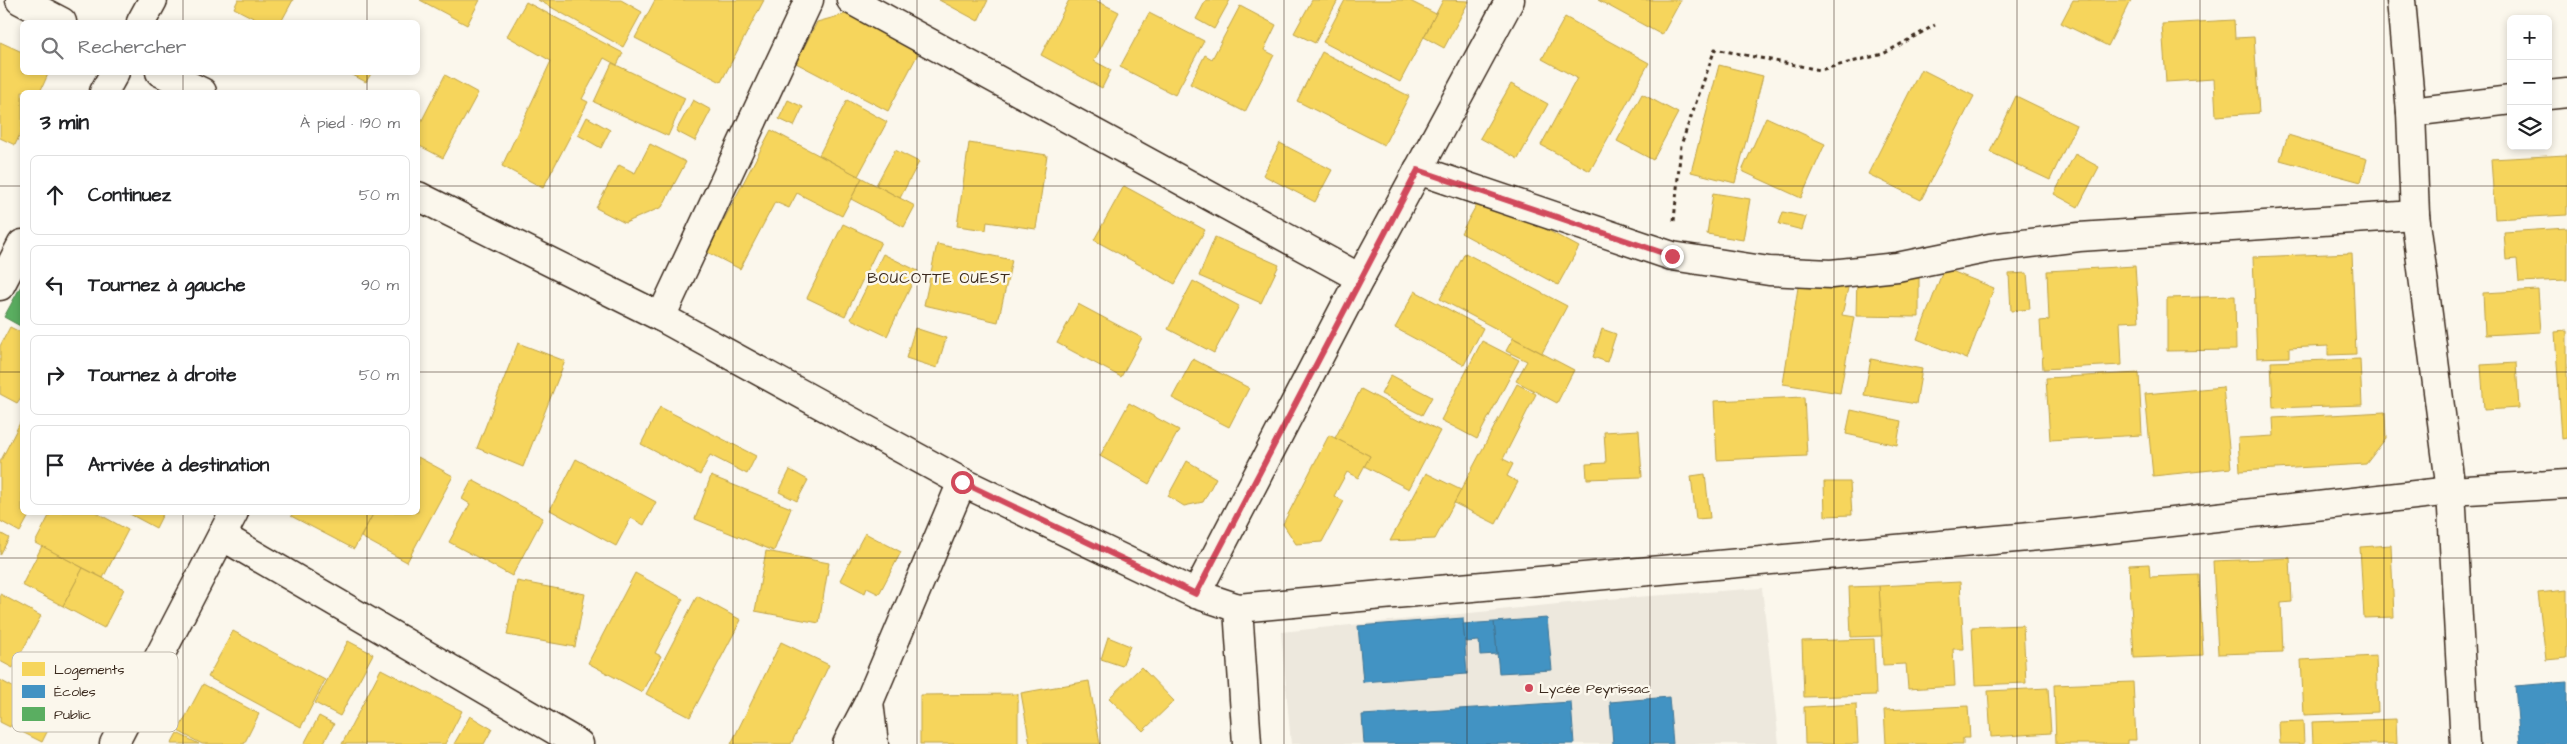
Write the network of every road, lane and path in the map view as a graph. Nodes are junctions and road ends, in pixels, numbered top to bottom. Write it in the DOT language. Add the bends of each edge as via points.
graph roads {
  1 [pos="20,0"];
  2 [pos="153,0"];
  3 [pos="809,0"];
  4 [pos="851,0"];
  5 [pos="1510,0"];
  6 [pos="2401,0"];
  7 [pos="58,20"];
  8 [pos="142,20"];
  9 [pos="1935,25"];
  10 [pos="112,75"];
  11 [pos="166,75"];
  12 [pos="105,90"];
  13 [pos="198,90"];
  14 [pos="2567,93"];
  15 [pos="2552,95"];
  16 [pos="2507,100"];
  17 [pos="2411,112"];
  18 [pos="1418,170"];
  19 [pos="420,197"];
  20 [pos="2416,215"];
  21 [pos="20,248"];
  22 [pos="1672,256"];
  23 [pos="1360,278"];
  24 [pos="0,286"];
  25 [pos="661,317"];
  26 [pos="962,482"];
  27 [pos="2567,484"];
  28 [pos="2451,491"];
  29 [pos="228,524"];
  30 [pos="1196,594"];
  31 [pos="1238,608"];
  32 [pos="162,652"];
  33 [pos="869,702"];
  34 [pos="120,732"];
  35 [pos="114,744"];
  36 [pos="579,744"];
  37 [pos="848,744"];
  38 [pos="874,744"];
  39 [pos="1247,744"];
  40 [pos="2464,744"];
  1 -- 7 [label="street"];
  2 -- 8 [label="street"];
  3 -- 25 [label="street"];
  4 -- 23 [label="street"];
  5 -- 18 [label="street"];
  6 -- 17 [label="street"];
  9 -- 22 [label="path" via="1883,54 1820,70 1715,49 1681,145"];
  10 -- 12 [label="street"];
  11 -- 13 [label="street"];
  14 -- 15 [label="street"];
  16 -- 17 [label="street"];
  17 -- 20 [label="street"];
  18 -- 22 [label="street"];
  18 -- 23 [label="street"];
  19 -- 25 [label="street"];
  20 -- 22 [label="street" via="2079,237 1831,274 1769,271"];
  20 -- 28 [label="street"];
  21 -- 24 [label="street"];
  23 -- 30 [label="street"];
  25 -- 26 [label="street"];
  26 -- 30 [label="street"];
  26 -- 33 [label="street"];
  27 -- 28 [label="street"];
  28 -- 31 [label="street" via="2073,533"];
  28 -- 40 [label="street"];
  29 -- 32 [label="street"];
  29 -- 36 [label="street"];
  30 -- 31 [label="street"];
  31 -- 39 [label="street"];
  33 -- 37 [label="street"];
  33 -- 38 [label="street"];
  34 -- 35 [label="street"];
}
